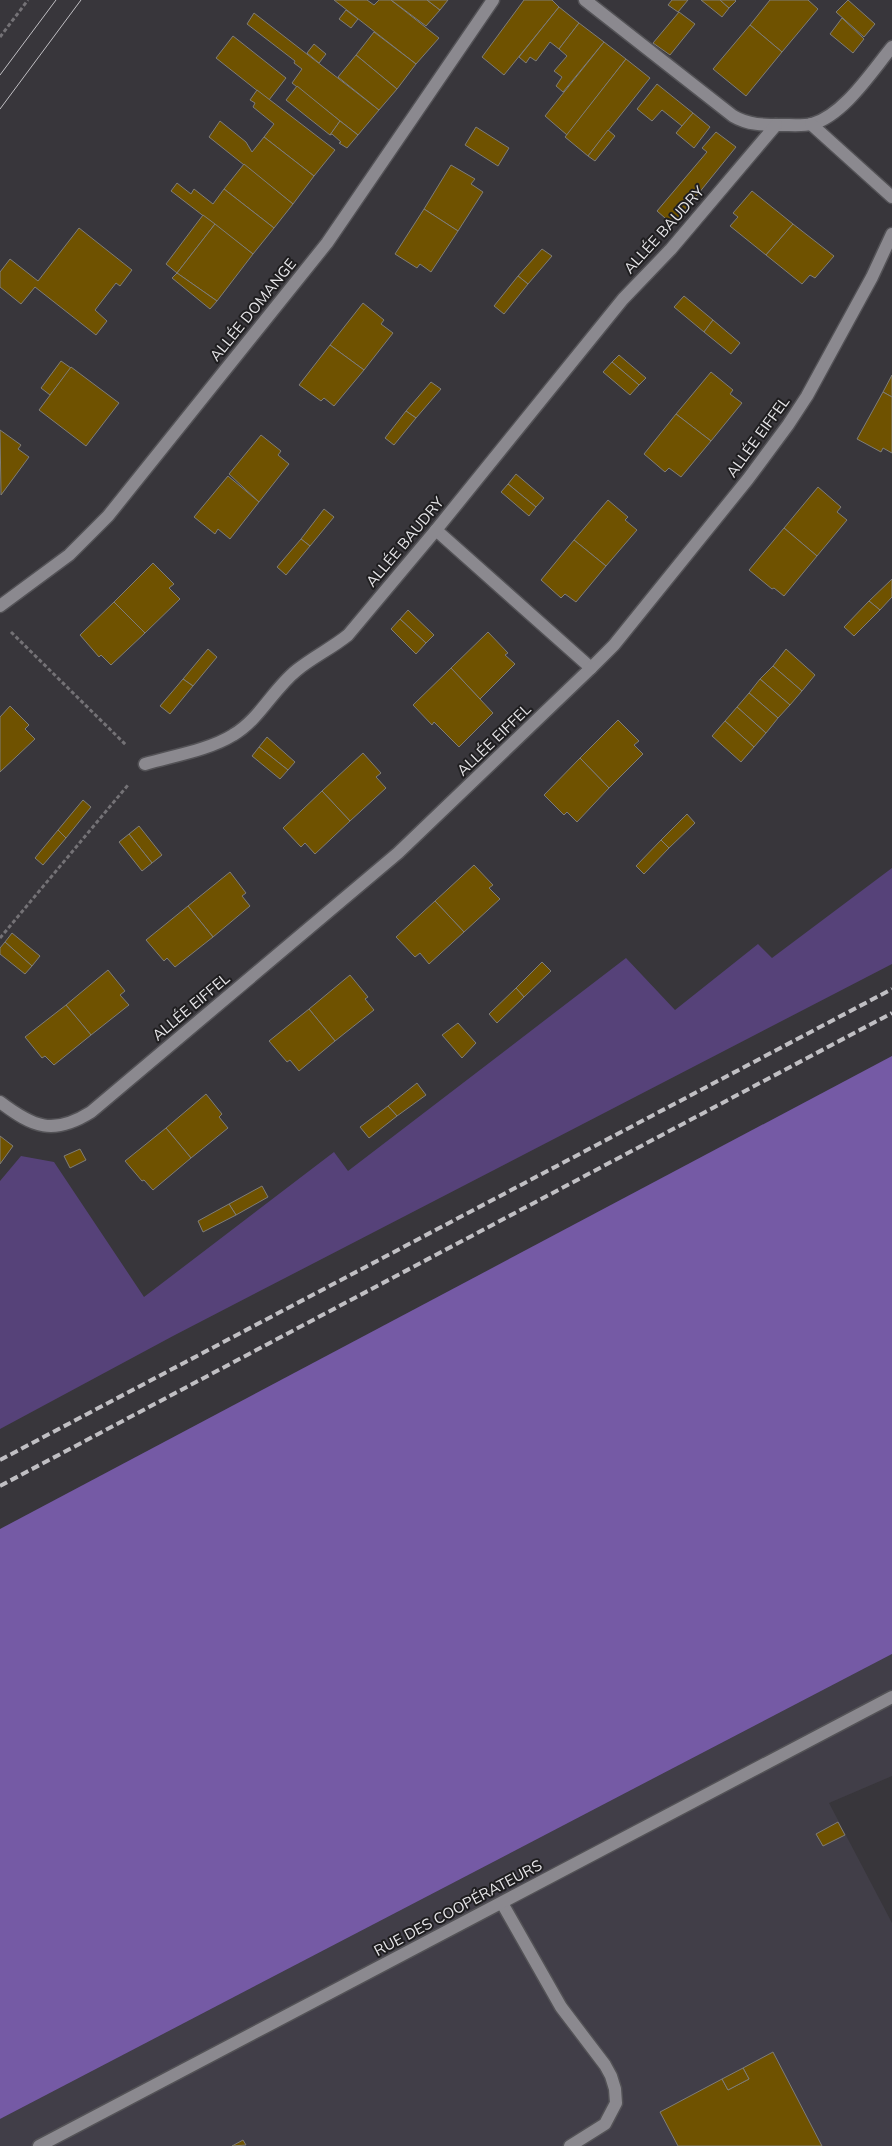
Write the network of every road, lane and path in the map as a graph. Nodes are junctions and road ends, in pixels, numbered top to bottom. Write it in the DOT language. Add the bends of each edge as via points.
graph roads {
  1 [pos="28,0"];
  2 [pos="494,0"];
  3 [pos="585,0"];
  4 [pos="0,37"];
  5 [pos="892,47"];
  6 [pos="811,124"];
  7 [pos="776,125"];
  8 [pos="892,198"];
  9 [pos="892,234"];
  10 [pos="436,530"];
  11 [pos="0,606"];
  12 [pos="7,628"];
  13 [pos="591,668"];
  14 [pos="145,764"];
  15 [pos="0,938"];
  16 [pos="0,1102"];
  17 [pos="892,1697"];
  18 [pos="502,1903"];
  19 [pos="38,2146"];
  20 [pos="570,2146"];
  1 -- 4 [label="path"];
  2 -- 11 [label="street, ALLÉE DOMANGE" via="327,243 108,516 69,555"];
  3 -- 7 [label="street" via="733,116 744,122"];
  5 -- 6 [label="street" via="846,102"];
  6 -- 7 [label="street"];
  6 -- 8 [label="street"];
  7 -- 10 [label="street, ALLÉE BAUDRY" via="623,300"];
  9 -- 13 [label="street, ALLÉE EIFFEL" via="808,396 788,425 625,632"];
  10 -- 13 [label="street"];
  10 -- 14 [label="street, ALLÉE BAUDRY" via="348,635 298,669 245,727 213,744"];
  12 -- 14 [label="path"];
  13 -- 16 [label="street, ALLÉE EIFFEL" via="398,853 91,1112 78,1121 46,1126 31,1123"];
  14 -- 15 [label="path"];
  17 -- 18 [label="street, RUE DES COOPÉRATEURS"];
  18 -- 19 [label="street, RUE DES COOPÉRATEURS"];
  18 -- 20 [label="street" via="561,2007 608,2070 615,2089 616,2103 605,2124"];
}
